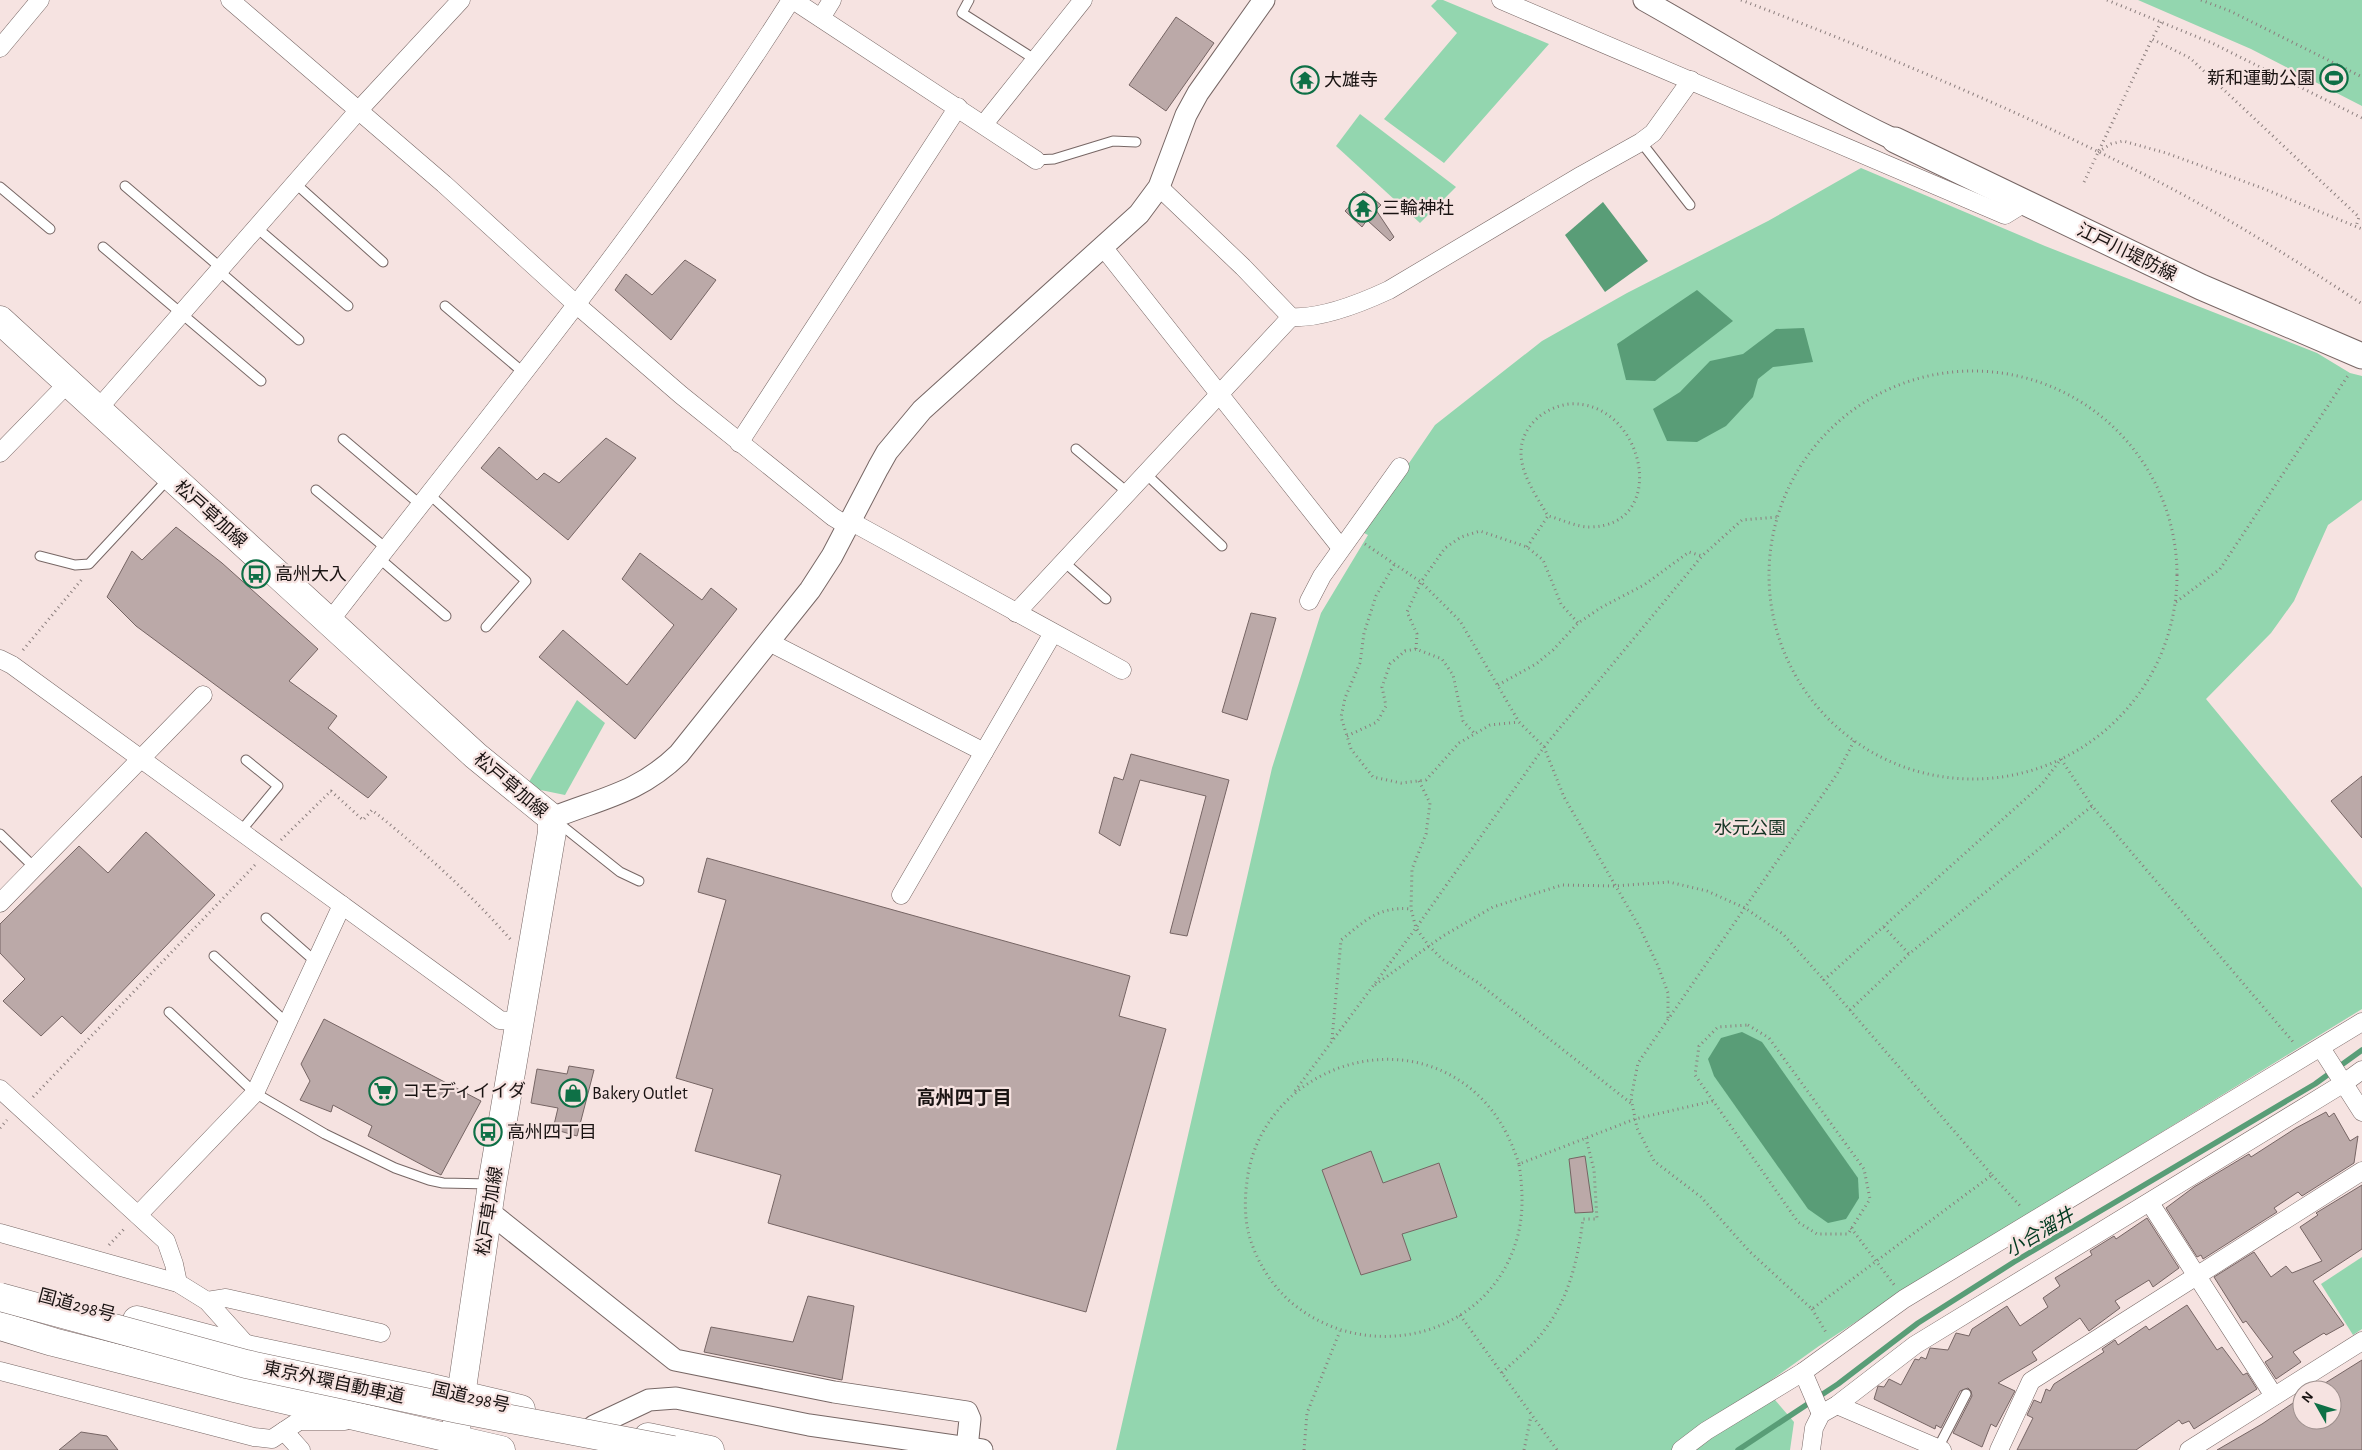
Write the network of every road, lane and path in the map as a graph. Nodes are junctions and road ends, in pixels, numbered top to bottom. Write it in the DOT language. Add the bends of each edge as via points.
graph roads {
  1 [pos="40,0"];
  2 [pos="461,0"];
  3 [pos="792,0"];
  4 [pos="832,0"];
  5 [pos="969,0"];
  6 [pos="1083,0"];
  7 [pos="1264,0"];
  8 [pos="1501,0"];
  9 [pos="1644,0"];
  10 [pos="1741,0"];
  11 [pos="2106,0"];
  12 [pos="2201,0"];
  13 [pos="237,2"];
  14 [pos="820,18"];
  15 [pos="2161,22"];
  16 [pos="2152,39"];
  17 [pos="0,48"];
  18 [pos="1036,60"];
  19 [pos="2362,77"];
  20 [pos="1691,80"];
  21 [pos="958,107"];
  22 [pos="358,112"];
  23 [pos="2362,118"];
  24 [pos="984,124"];
  25 [pos="1896,140"];
  26 [pos="1136,142"];
  27 [pos="1641,142"];
  28 [pos="2098,152"];
  29 [pos="1036,160"];
  30 [pos="2084,182"];
  31 [pos="296,184"];
  32 [pos="125,186"];
  33 [pos="1159,187"];
  34 [pos="0,188"];
  35 [pos="2026,202"];
  36 [pos="1690,205"];
  37 [pos="2356,227"];
  38 [pos="257,228"];
  39 [pos="50,229"];
  40 [pos="2362,229"];
  41 [pos="1103,246"];
  42 [pos="103,247"];
  43 [pos="382,262"];
  44 [pos="220,270"];
  45 [pos="2362,304"];
  46 [pos="577,305"];
  47 [pos="348,306"];
  48 [pos="445,306"];
  49 [pos="182,312"];
  50 [pos="1291,317"];
  51 [pos="0,320"];
  52 [pos="299,340"];
  53 [pos="2358,362"];
  54 [pos="524,373"];
  55 [pos="261,381"];
  56 [pos="68,382"];
  57 [pos="1219,394"];
  58 [pos="98,409"];
  59 [pos="343,439"];
  60 [pos="739,443"];
  61 [pos="1076,449"];
  62 [pos="0,453"];
  63 [pos="1400,467"];
  64 [pos="1145,474"];
  65 [pos="170,477"];
  66 [pos="316,490"];
  67 [pos="1127,492"];
  68 [pos="426,500"];
  69 [pos="1548,516"];
  70 [pos="1778,517"];
  71 [pos="849,523"];
  72 [pos="1352,534"];
  73 [pos="1222,546"];
  74 [pos="1527,547"];
  75 [pos="1341,548"];
  76 [pos="384,554"];
  77 [pos="40,556"];
  78 [pos="1702,556"];
  79 [pos="1063,561"];
  80 [pos="89,564"];
  81 [pos="1394,564"];
  82 [pos="1421,582"];
  83 [pos="1106,599"];
  84 [pos="1309,601"];
  85 [pos="2176,603"];
  86 [pos="1016,613"];
  87 [pos="446,616"];
  88 [pos="329,622"];
  89 [pos="1578,623"];
  90 [pos="486,627"];
  91 [pos="1053,633"];
  92 [pos="769,642"];
  93 [pos="1416,649"];
  94 [pos="3,660"];
  95 [pos="1122,670"];
  96 [pos="1498,685"];
  97 [pos="203,695"];
  98 [pos="1518,722"];
  99 [pos="1475,734"];
  100 [pos="1347,736"];
  101 [pos="1854,741"];
  102 [pos="1544,747"];
  103 [pos="984,752"];
  104 [pos="140,759"];
  105 [pos="2061,759"];
  106 [pos="246,760"];
  107 [pos="1419,781"];
  108 [pos="2092,806"];
  109 [pos="552,818"];
  110 [pos="240,832"];
  111 [pos="0,834"];
  112 [pos="35,868"];
  113 [pos="640,881"];
  114 [pos="1615,886"];
  115 [pos="901,895"];
  116 [pos="0,903"];
  117 [pos="342,904"];
  118 [pos="1745,908"];
  119 [pos="1410,909"];
  120 [pos="266,918"];
  121 [pos="1884,927"];
  122 [pos="1416,928"];
  123 [pos="1429,946"];
  124 [pos="1909,954"];
  125 [pos="214,956"];
  126 [pos="316,962"];
  127 [pos="1824,980"];
  128 [pos="1371,987"];
  129 [pos="1850,1010"];
  130 [pos="169,1012"];
  131 [pos="1668,1019"];
  132 [pos="520,1022"];
  133 [pos="2362,1022"];
  134 [pos="288,1024"];
  135 [pos="1332,1039"];
  136 [pos="2314,1052"];
  137 [pos="2362,1070"];
  138 [pos="2344,1084"];
  139 [pos="0,1089"];
  140 [pos="256,1093"];
  141 [pos="1293,1094"];
  142 [pos="1713,1101"];
  143 [pos="1632,1104"];
  144 [pos="2362,1112"];
  145 [pos="1635,1120"];
  146 [pos="1586,1138"];
  147 [pos="1519,1164"];
  148 [pos="2362,1171"];
  149 [pos="1992,1175"];
  150 [pos="492,1184"];
  151 [pos="2150,1203"];
  152 [pos="488,1211"];
  153 [pos="138,1215"];
  154 [pos="2034,1221"];
  155 [pos="1852,1228"];
  156 [pos="0,1233"];
  157 [pos="107,1248"];
  158 [pos="1876,1262"];
  159 [pos="2197,1276"];
  160 [pos="178,1283"];
  161 [pos="0,1284"];
  162 [pos="0,1297"];
  163 [pos="1904,1299"];
  164 [pos="207,1300"];
  165 [pos="1812,1309"];
  166 [pos="0,1311"];
  167 [pos="1460,1315"];
  168 [pos="0,1326"];
  169 [pos="1340,1331"];
  170 [pos="381,1333"];
  171 [pos="2362,1341"];
  172 [pos="1837,1348"];
  173 [pos="251,1350"];
  174 [pos="0,1371"];
  175 [pos="1803,1372"];
  176 [pos="1502,1373"];
  177 [pos="1966,1394"];
  178 [pos="462,1395"];
  179 [pos="2274,1396"];
  180 [pos="1837,1405"];
  181 [pos="1821,1414"];
  182 [pos="1531,1415"];
  183 [pos="368,1420"];
  184 [pos="594,1426"];
  185 [pos="276,1440"];
  186 [pos="454,1445"];
  187 [pos="974,1449"];
  188 [pos="1940,1449"];
  189 [pos="301,1450"];
  190 [pos="501,1450"];
  191 [pos="576,1450"];
  192 [pos="673,1450"];
  193 [pos="710,1450"];
  194 [pos="1304,1450"];
  195 [pos="1524,1450"];
  196 [pos="1556,1450"];
  197 [pos="1681,1450"];
  198 [pos="1811,1450"];
  199 [pos="1999,1450"];
  200 [pos="2189,1450"];
  1 -- 17 [label="street"];
  2 -- 22 [label="street"];
  3 -- 14 [label="street"];
  3 -- 46 [label="street" via="668,183"];
  4 -- 14 [label="street"];
  5 -- 18 [label="lane" via="962,13"];
  6 -- 18 [label="street"];
  7 -- 33 [label="street" via="1198,93 1186,115"];
  8 -- 20 [label="street"];
  9 -- 25 [label="street" via="1762,70"];
  10 -- 28 [label="path" via="1897,62"];
  11 -- 15 [label="path"];
  12 -- 19 [label="path" via="2230,11"];
  13 -- 22 [label="street"];
  14 -- 21 [label="street"];
  15 -- 16 [label="path"];
  15 -- 23 [label="path" via="2263,67"];
  16 -- 28 [label="path"];
  16 -- 37 [label="path" via="2190,58 2359,216"];
  18 -- 24 [label="street"];
  20 -- 27 [label="street" via="1653,133"];
  20 -- 35 [label="street" via="2005,215"];
  21 -- 24 [label="street"];
  21 -- 60 [label="street"];
  22 -- 31 [label="street"];
  22 -- 46 [label="street" via="444,184"];
  24 -- 29 [label="street"];
  25 -- 35 [label="main road, 江戸川堤防線"];
  26 -- 29 [label="lane" via="1114,141 1054,160"];
  27 -- 36 [label="lane"];
  27 -- 50 [label="street" via="1389,290 1364,302 1321,314"];
  28 -- 30 [label="path"];
  28 -- 37 [label="path" via="2123,141 2166,153"];
  28 -- 45 [label="path" via="2241,228"];
  31 -- 38 [label="street"];
  31 -- 43 [label="lane"];
  32 -- 44 [label="lane"];
  33 -- 41 [label="street" via="1139,214"];
  33 -- 50 [label="street"];
  34 -- 39 [label="lane"];
  35 -- 53 [label="main road, 江戸川堤防線"];
  37 -- 40 [label="path"];
  38 -- 44 [label="street"];
  38 -- 47 [label="lane"];
  41 -- 57 [label="street"];
  41 -- 71 [label="street" via="922,410 887,452"];
  42 -- 49 [label="lane"];
  44 -- 49 [label="street"];
  44 -- 52 [label="lane"];
  46 -- 54 [label="street"];
  46 -- 60 [label="street"];
  48 -- 54 [label="lane"];
  49 -- 55 [label="lane"];
  49 -- 58 [label="street"];
  50 -- 57 [label="street"];
  51 -- 56 [label="main road, 松戸草加線"];
  53 -- 85 [label="path" via="2220,570"];
  54 -- 68 [label="street"];
  56 -- 58 [label="main road, 松戸草加線"];
  56 -- 62 [label="street"];
  57 -- 64 [label="street"];
  57 -- 75 [label="street"];
  58 -- 65 [label="main road, 松戸草加線"];
  59 -- 68 [label="lane"];
  60 -- 71 [label="street" via="834,517"];
  61 -- 67 [label="lane"];
  63 -- 72 [label="street"];
  64 -- 67 [label="street"];
  64 -- 73 [label="lane"];
  65 -- 80 [label="lane"];
  65 -- 88 [label="main road, 松戸草加線"];
  66 -- 76 [label="lane"];
  67 -- 79 [label="street"];
  68 -- 76 [label="street"];
  68 -- 90 [label="lane" via="526,581"];
  69 -- 69 [label="path" via="1527,479 1520,450 1528,429 1542,414 1562,405 1580,404 1603,411 1620,425 1630,439 1640,477 1638,496 1626,514 1606,525 1587,527"];
  69 -- 74 [label="path"];
  70 -- 78 [label="path" via="1742,520"];
  70 -- 85 [label="path" via="1804,462 1823,438 1870,399 1898,386 1957,371 2018,375 2047,384 2100,414 2141,458 2168,512 2175,542"];
  70 -- 101 [label="path" via="1769,579 1772,611 1780,641 1792,670 1809,697"];
  71 -- 86 [label="street"];
  71 -- 92 [label="street" via="810,590"];
  72 -- 75 [label="street"];
  72 -- 81 [label="path"];
  74 -- 82 [label="path" via="1480,532 1461,537 1445,548"];
  74 -- 89 [label="path" via="1542,560 1561,604"];
  75 -- 84 [label="street"];
  76 -- 87 [label="lane"];
  76 -- 88 [label="street"];
  77 -- 80 [label="lane" via="75,565"];
  78 -- 89 [label="path" via="1689,552 1644,585"];
  78 -- 102 [label="path"];
  79 -- 83 [label="lane"];
  79 -- 86 [label="street"];
  80 -- 94 [label="path" via="82,579"];
  81 -- 82 [label="path"];
  81 -- 100 [label="path" via="1376,596 1364,633 1360,663 1345,698 1341,717"];
  82 -- 93 [label="path" via="1407,612 1417,634"];
  82 -- 96 [label="path" via="1460,621"];
  85 -- 105 [label="path" via="2156,666 2138,695 2116,721"];
  86 -- 91 [label="street"];
  88 -- 109 [label="main road, 松戸草加線" via="476,756"];
  89 -- 96 [label="path" via="1536,664"];
  91 -- 95 [label="street"];
  91 -- 103 [label="street"];
  92 -- 103 [label="street"];
  92 -- 109 [label="street" via="662,771 617,795"];
  93 -- 99 [label="path" via="1442,659 1453,675 1462,720"];
  93 -- 100 [label="path" via="1405,651 1390,664 1382,687 1386,706 1376,722"];
  94 -- 104 [label="street"];
  96 -- 98 [label="path"];
  97 -- 104 [label="street"];
  98 -- 99 [label="path" via="1490,725"];
  98 -- 102 [label="path"];
  99 -- 107 [label="path" via="1459,744 1426,780"];
  100 -- 107 [label="path" via="1351,749 1373,777 1401,783"];
  101 -- 105 [label="path" via="1880,757 1939,777 2001,777"];
  101 -- 118 [label="path" via="1836,774"];
  102 -- 114 [label="path" via="1564,797"];
  102 -- 122 [label="path"];
  103 -- 115 [label="street"];
  104 -- 110 [label="street"];
  104 -- 112 [label="street"];
  105 -- 108 [label="path"];
  105 -- 121 [label="path" via="2042,784"];
  106 -- 110 [label="lane" via="278,786"];
  107 -- 119 [label="path" via="1430,803 1426,834 1412,869"];
  108 -- 124 [label="path"];
  108 -- 136 [label="path"];
  109 -- 113 [label="lane" via="620,872"];
  109 -- 132 [label="main road, 松戸草加線"];
  110 -- 117 [label="street"];
  111 -- 112 [label="lane"];
  112 -- 116 [label="street"];
  114 -- 118 [label="path" via="1669,882 1707,891"];
  114 -- 123 [label="path" via="1562,885 1493,907"];
  114 -- 131 [label="path" via="1658,966 1668,993"];
  117 -- 126 [label="street"];
  117 -- 132 [label="street" via="500,1020"];
  118 -- 127 [label="path" via="1783,934"];
  118 -- 131 [label="path"];
  119 -- 122 [label="path"];
  119 -- 135 [label="path" via="1392,907 1367,919 1341,940"];
  120 -- 126 [label="lane"];
  121 -- 124 [label="path"];
  121 -- 127 [label="path"];
  122 -- 123 [label="path"];
  122 -- 128 [label="path"];
  123 -- 128 [label="path"];
  123 -- 143 [label="path"];
  124 -- 129 [label="path"];
  125 -- 134 [label="lane"];
  126 -- 134 [label="street"];
  127 -- 129 [label="path"];
  128 -- 135 [label="path"];
  129 -- 149 [label="path"];
  130 -- 140 [label="lane"];
  131 -- 143 [label="path" via="1638,1063"];
  132 -- 150 [label="main road, 松戸草加線"];
  133 -- 136 [label="street"];
  134 -- 140 [label="street"];
  135 -- 141 [label="path"];
  136 -- 138 [label="street"];
  136 -- 154 [label="street"];
  137 -- 138 [label="street"];
  138 -- 144 [label="street"];
  138 -- 151 [label="street"];
  139 -- 153 [label="street"];
  140 -- 150 [label="lane" via="325,1134 395,1168 443,1183"];
  140 -- 153 [label="street"];
  141 -- 147 [label="path" via="1317,1076 1344,1065 1378,1059 1412,1062 1438,1070 1462,1082 1482,1099 1511,1140"];
  141 -- 169 [label="path" via="1268,1122 1252,1155 1245,1195 1248,1230 1256,1255 1269,1278 1288,1300 1311,1318"];
  142 -- 145 [label="path"];
  142 -- 155 [label="path" via="1798,1222 1818,1234 1848,1234"];
  142 -- 155 [label="path" via="1695,1075 1699,1046 1718,1027 1748,1025 1769,1038 1864,1169 1870,1199"];
  143 -- 145 [label="path"];
  145 -- 146 [label="path"];
  145 -- 165 [label="path" via="1654,1162 1701,1197 1749,1251"];
  146 -- 147 [label="path"];
  146 -- 176 [label="path" via="1594,1170 1596,1219 1583,1219 1578,1257 1564,1298 1543,1332"];
  147 -- 167 [label="path" via="1523,1188 1516,1243 1498,1278 1484,1296"];
  148 -- 159 [label="street"];
  149 -- 154 [label="path"];
  149 -- 158 [label="path"];
  150 -- 152 [label="main road, 松戸草加線"];
  151 -- 159 [label="street"];
  151 -- 180 [label="street" via="1958,1317"];
  152 -- 178 [label="main road, 松戸草加線"];
  152 -- 187 [label="street" via="675,1360 834,1392 967,1412"];
  153 -- 157 [label="path"];
  153 -- 160 [label="street" via="166,1242"];
  154 -- 163 [label="street"];
  155 -- 158 [label="path"];
  156 -- 160 [label="street"];
  158 -- 163 [label="path"];
  158 -- 165 [label="path"];
  159 -- 179 [label="street"];
  159 -- 199 [label="street" via="2031,1380"];
  160 -- 164 [label="street"];
  161 -- 173 [label="main road, 国道298号"];
  162 -- 192 [label="main road, 東京外環自動車道, bridge" via="246,1364"];
  163 -- 172 [label="street"];
  164 -- 170 [label="street" via="226,1298"];
  164 -- 173 [label="street"];
  165 -- 172 [label="path"];
  166 -- 191 [label="main road, 東京外環自動車道" via="244,1377 456,1427"];
  167 -- 169 [label="path" via="1415,1334 1385,1338"];
  167 -- 176 [label="path"];
  168 -- 183 [label="main road"];
  169 -- 194 [label="path" via="1307,1413"];
  171 -- 179 [label="street"];
  172 -- 175 [label="street"];
  173 -- 178 [label="main road, 国道298号"];
  174 -- 185 [label="street"];
  175 -- 181 [label="street"];
  175 -- 197 [label="street"];
  176 -- 182 [label="path"];
  177 -- 188 [label="lane"];
  178 -- 184 [label="main road, 国道298号"];
  178 -- 186 [label="main road, 松戸草加線"];
  179 -- 200 [label="street"];
  180 -- 181 [label="street"];
  180 -- 188 [label="street"];
  181 -- 198 [label="street" via="1814,1428"];
  182 -- 195 [label="path"];
  182 -- 196 [label="path"];
  183 -- 185 [label="street" via="299,1421"];
  183 -- 186 [label="main road"];
  184 -- 187 [label="street" via="649,1400 676,1398 809,1425"];
  184 -- 193 [label="main road, 国道298号"];
  185 -- 189 [label="street"];
  186 -- 190 [label="main road"];
}
